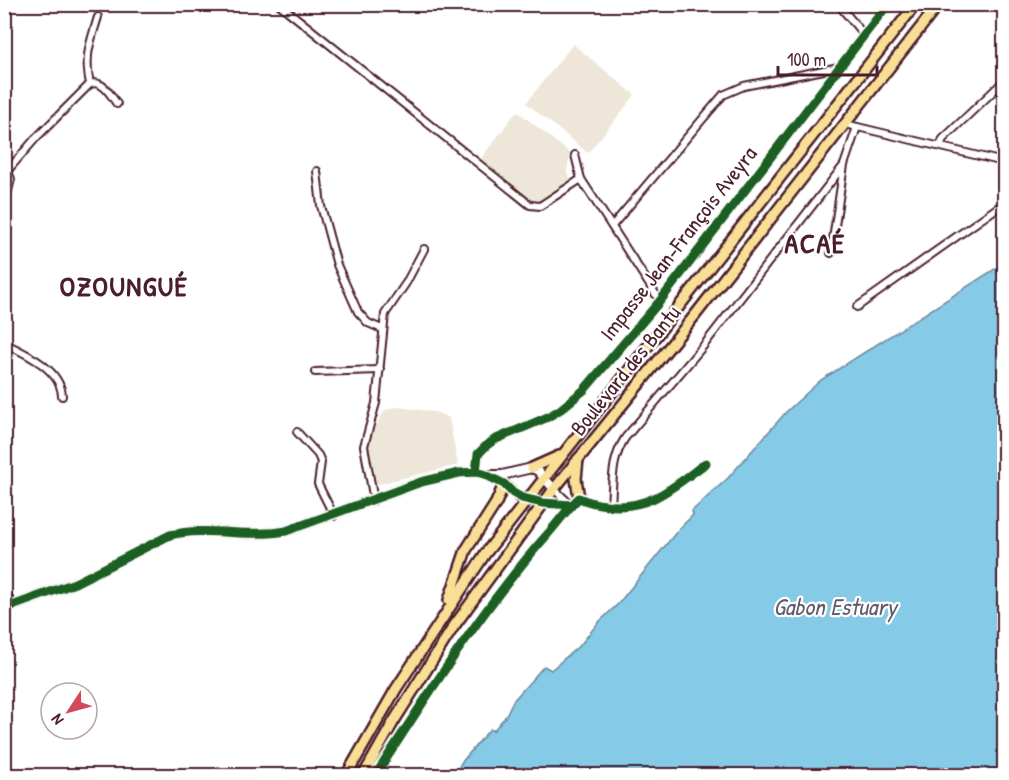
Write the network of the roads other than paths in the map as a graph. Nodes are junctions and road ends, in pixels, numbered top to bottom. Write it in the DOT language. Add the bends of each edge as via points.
graph roads {
  1 [pos="279,4"];
  2 [pos="838,4"];
  3 [pos="888,4"];
  4 [pos="916,4"];
  5 [pos="939,4"];
  6 [pos="98,17"];
  7 [pos="864,35"];
  8 [pos="839,66"];
  9 [pos="1005,81"];
  10 [pos="90,84"];
  11 [pos="117,104"];
  12 [pos="844,123"];
  13 [pos="857,127"];
  14 [pos="940,146"];
  15 [pos="575,155"];
  16 [pos="4,161"];
  17 [pos="1005,162"];
  18 [pos="844,165"];
  19 [pos="9,169"];
  20 [pos="317,171"];
  21 [pos="581,179"];
  22 [pos="1005,203"];
  23 [pos="4,207"];
  24 [pos="612,226"];
  25 [pos="424,249"];
  26 [pos="831,253"];
  27 [pos="660,300"];
  28 [pos="857,308"];
  29 [pos="382,329"];
  30 [pos="4,343"];
  31 [pos="380,370"];
  32 [pos="315,372"];
  33 [pos="63,396"];
  34 [pos="297,432"];
  35 [pos="564,453"];
  36 [pos="578,459"];
  37 [pos="706,463"];
  38 [pos="532,468"];
  39 [pos="480,473"];
  40 [pos="543,478"];
  41 [pos="504,484"];
  42 [pos="554,489"];
  43 [pos="579,498"];
  44 [pos="527,499"];
  45 [pos="374,501"];
  46 [pos="543,503"];
  47 [pos="571,505"];
  48 [pos="611,506"];
  49 [pos="334,516"];
  50 [pos="4,588"];
  51 [pos="8,607"];
  52 [pos="445,612"];
  53 [pos="346,776"];
  54 [pos="363,776"];
  55 [pos="375,776"];
  1 -- 21 [label="street" via="530,205 540,206"];
  2 -- 7 [label="street"];
  3 -- 7 [label="street, Impasse Jean-François Aveyra"];
  4 -- 35 [label="highway, Boulevard des Bantu"];
  5 -- 12 [label="highway, Boulevard des Bantu"];
  6 -- 10 [label="street" via="86,65"];
  7 -- 8 [label="street, Impasse Jean-François Aveyra"];
  8 -- 24 [label="street" via="744,86 723,95"];
  8 -- 27 [label="street, Impasse Jean-François Aveyra"];
  9 -- 14 [label="street"];
  10 -- 11 [label="street" via="102,84"];
  10 -- 19 [label="street"];
  12 -- 13 [label="street"];
  12 -- 36 [label="highway, Boulevard des Bantu"];
  13 -- 14 [label="street"];
  13 -- 18 [label="street"];
  14 -- 17 [label="street"];
  15 -- 21 [label="street"];
  16 -- 19 [label="street"];
  18 -- 26 [label="street"];
  18 -- 48 [label="street" via="626,438 614,461"];
  19 -- 23 [label="street" via="11,179"];
  20 -- 29 [label="street" via="321,206 337,265 358,312 368,323"];
  21 -- 24 [label="street"];
  22 -- 28 [label="street"];
  24 -- 27 [label="street"];
  25 -- 29 [label="street" via="385,314"];
  27 -- 39 [label="street, Impasse Jean-François Aveyra" via="584,390 548,417 486,446 478,454"];
  29 -- 31 [label="street"];
  30 -- 33 [label="street" via="47,370 59,382"];
  31 -- 32 [label="street"];
  31 -- 45 [label="street" via="364,446"];
  34 -- 49 [label="street" via="318,455 318,484"];
  35 -- 38 [label="highway"];
  35 -- 40 [label="highway, Boulevard des Bantu"];
  36 -- 42 [label="highway, Boulevard des Bantu"];
  36 -- 43 [label="highway"];
  37 -- 48 [label="street" via="652,500"];
  38 -- 39 [label="street" via="502,476"];
  38 -- 40 [label="street"];
  39 -- 41 [label="street"];
  39 -- 45 [label="street" via="435,478"];
  40 -- 42 [label="street"];
  40 -- 44 [label="highway, Boulevard des Bantu"];
  41 -- 44 [label="street"];
  41 -- 52 [label="highway" via="466,550"];
  42 -- 46 [label="highway, Boulevard des Bantu"];
  42 -- 47 [label="street"];
  43 -- 47 [label="street"];
  43 -- 48 [label="street"];
  44 -- 46 [label="street"];
  44 -- 52 [label="highway, Boulevard des Bantu"];
  45 -- 49 [label="street"];
  46 -- 47 [label="street"];
  46 -- 54 [label="highway, Boulevard des Bantu" via="454,626"];
  47 -- 55 [label="street" via="467,635"];
  49 -- 51 [label="street" via="275,533 187,531 170,535 75,584"];
  50 -- 51 [label="street"];
  52 -- 53 [label="highway, Boulevard des Bantu"];
}
